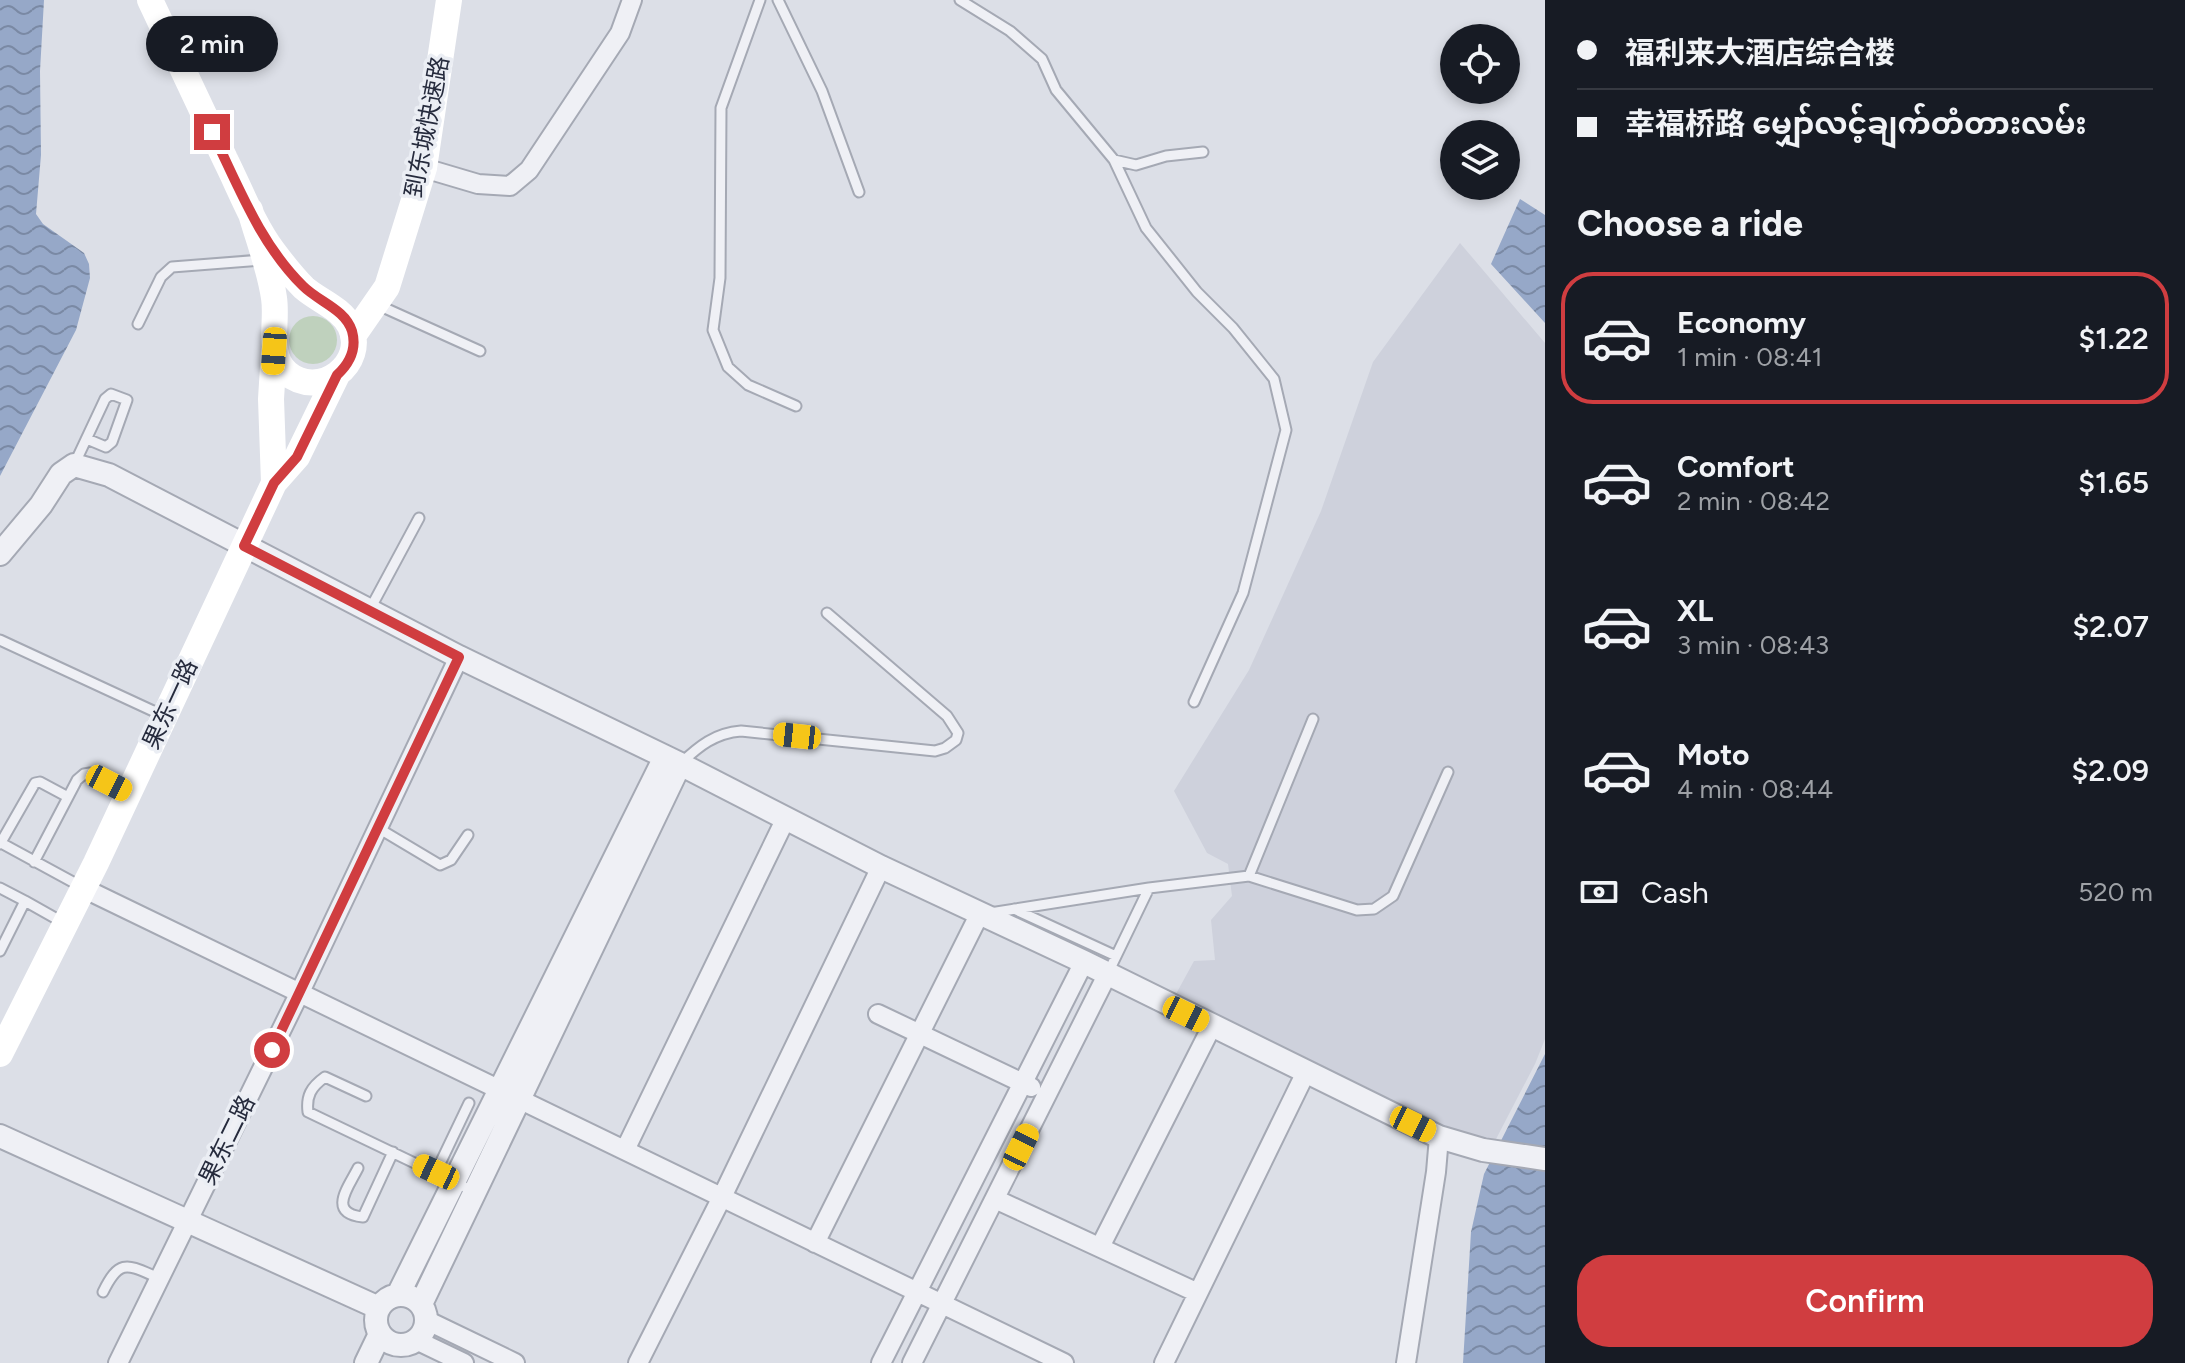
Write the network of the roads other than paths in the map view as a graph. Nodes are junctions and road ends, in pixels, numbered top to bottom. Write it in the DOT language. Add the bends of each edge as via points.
graph roads {
  1 [pos="150,0"];
  2 [pos="449,0"];
  3 [pos="632,0"];
  4 [pos="760,0"];
  5 [pos="778,0"];
  6 [pos="960,0"];
  7 [pos="1203,152"];
  8 [pos="1114,160"];
  9 [pos="424,168"];
  10 [pos="859,192"];
  11 [pos="250,210"];
  12 [pos="264,260"];
  13 [pos="323,303"];
  14 [pos="375,304"];
  15 [pos="138,324"];
  16 [pos="353,336"];
  17 [pos="275,341"];
  18 [pos="480,351"];
  19 [pos="337,375"];
  20 [pos="796,406"];
  21 [pos="87,439"];
  22 [pos="74,465"];
  23 [pos="274,483"];
  24 [pos="419,518"];
  25 [pos="244,546"];
  26 [pos="0,554"];
  27 [pos="369,611"];
  28 [pos="827,613"];
  29 [pos="0,640"];
  30 [pos="459,657"];
  31 [pos="1194,702"];
  32 [pos="165,716"];
  33 [pos="1313,719"];
  34 [pos="673,760"];
  35 [pos="1448,772"];
  36 [pos="129,793"];
  37 [pos="68,797"];
  38 [pos="786,818"];
  39 [pos="378,828"];
  40 [pos="468,835"];
  41 [pos="0,844"];
  42 [pos="34,862"];
  43 [pos="881,867"];
  44 [pos="1249,876"];
  45 [pos="0,888"];
  46 [pos="83,888"];
  47 [pos="1149,888"];
  48 [pos="25,901"];
  49 [pos="1014,909"];
  50 [pos="979,915"];
  51 [pos="65,924"];
  52 [pos="0,951"];
  53 [pos="1084,962"];
  54 [pos="1112,966"];
  55 [pos="300,992"];
  56 [pos="878,1014"];
  57 [pos="1212,1026"];
  58 [pos="919,1034"];
  59 [pos="0,1054"];
  60 [pos="1306,1072"];
  61 [pos="1023,1083"];
  62 [pos="498,1089"];
  63 [pos="366,1096"];
  64 [pos="1046,1096"];
  65 [pos="520,1098"];
  66 [pos="469,1103"];
  67 [pos="0,1136"];
  68 [pos="1439,1137"];
  69 [pos="625,1150"];
  70 [pos="393,1152"];
  71 [pos="1545,1159"];
  72 [pos="358,1168"];
  73 [pos="445,1177"];
  74 [pos="475,1192"];
  75 [pos="722,1197"];
  76 [pos="995,1199"];
  77 [pos="962,1203"];
  78 [pos="986,1217"];
  79 [pos="187,1221"];
  80 [pos="815,1243"];
  81 [pos="1100,1247"];
  82 [pos="159,1278"];
  83 [pos="917,1291"];
  84 [pos="103,1292"];
  85 [pos="1198,1293"];
  86 [pos="398,1295"];
  87 [pos="941,1305"];
  88 [pos="379,1308"];
  89 [pos="380,1334"];
  90 [pos="412,1334"];
  91 [pos="118,1363"];
  92 [pos="366,1363"];
  93 [pos="464,1363"];
  94 [pos="515,1363"];
  95 [pos="638,1363"];
  96 [pos="881,1363"];
  97 [pos="912,1363"];
  98 [pos="1064,1363"];
  99 [pos="1164,1363"];
  100 [pos="1406,1363"];
  1 -- 11 [label="main road"];
  2 -- 9 [label="main road, 到东城快速路"];
  3 -- 9 [label="street" via="620,33 529,170 510,186 478,184"];
  4 -- 20 [label="lane" via="721,108 720,278 713,330 728,367 748,385"];
  5 -- 10 [label="lane" via="822,91"];
  6 -- 8 [label="lane" via="1010,31 1042,59 1056,90"];
  7 -- 8 [label="lane" via="1136,165"];
  8 -- 31 [label="lane" via="1146,228 1274,379 1286,430 1243,593"];
  9 -- 14 [label="main road, 到东城快速路" via="387,287"];
  11 -- 12 [label="main road"];
  11 -- 13 [label="main road" via="271,249"];
  12 -- 15 [label="lane" via="172,267 161,277"];
  12 -- 17 [label="main road" via="274,298"];
  13 -- 16 [label="main road" via="345,317"];
  13 -- 17 [label="main road" via="309,302 285,314"];
  14 -- 16 [label="main road, 到东城快速路"];
  14 -- 18 [label="lane"];
  16 -- 19 [label="main road" via="352,355"];
  17 -- 19 [label="main road" via="279,364 288,374 312,383"];
  17 -- 23 [label="main road"];
  19 -- 23 [label="main road" via="297,457"];
  21 -- 21 [label="lane" via="106,447 112,442 127,400 107,396"];
  21 -- 22 [label="lane"];
  22 -- 25 [label="street" via="109,475"];
  22 -- 26 [label="street" via="61,474"];
  23 -- 25 [label="main road, 果东一路"];
  24 -- 27 [label="lane"];
  25 -- 27 [label="street"];
  25 -- 32 [label="main road, 果东一路"];
  27 -- 30 [label="street"];
  28 -- 34 [label="lane" via="947,716 958,733 956,740 935,751 726,732"];
  29 -- 32 [label="lane"];
  30 -- 34 [label="street"];
  30 -- 39 [label="street, 果东二路"];
  32 -- 36 [label="main road, 果东一路"];
  33 -- 44 [label="lane"];
  34 -- 38 [label="street"];
  34 -- 62 [label="street"];
  34 -- 65 [label="street"];
  35 -- 44 [label="lane" via="1393,896 1374,909 1357,910"];
  36 -- 37 [label="lane" via="90,773 77,780"];
  36 -- 46 [label="main road, 果东一路"];
  37 -- 41 [label="lane" via="35,783"];
  37 -- 42 [label="lane"];
  38 -- 43 [label="street"];
  38 -- 69 [label="street"];
  39 -- 40 [label="lane" via="440,865 451,860"];
  39 -- 55 [label="street, 果东二路"];
  41 -- 42 [label="lane"];
  42 -- 46 [label="lane"];
  43 -- 50 [label="street"];
  43 -- 75 [label="street"];
  44 -- 47 [label="lane"];
  45 -- 48 [label="lane"];
  46 -- 51 [label="main road, 果东一路"];
  46 -- 55 [label="street"];
  47 -- 49 [label="lane"];
  47 -- 54 [label="lane"];
  48 -- 51 [label="lane"];
  48 -- 52 [label="lane"];
  49 -- 50 [label="lane"];
  49 -- 54 [label="lane"];
  50 -- 53 [label="street"];
  50 -- 58 [label="street"];
  51 -- 59 [label="main road, 果东一路"];
  53 -- 54 [label="street"];
  53 -- 61 [label="street"];
  54 -- 57 [label="street"];
  54 -- 64 [label="street"];
  55 -- 62 [label="street"];
  55 -- 79 [label="street, 果东二路"];
  56 -- 58 [label="street"];
  57 -- 60 [label="street"];
  57 -- 81 [label="street"];
  58 -- 61 [label="street"];
  58 -- 80 [label="street"];
  60 -- 68 [label="street"];
  60 -- 85 [label="street"];
  61 -- 64 [label="street"];
  61 -- 77 [label="street"];
  62 -- 65 [label="street"];
  62 -- 73 [label="street"];
  63 -- 70 [label="lane" via="325,1077 306,1101 308,1112"];
  64 -- 76 [label="street"];
  65 -- 69 [label="street"];
  65 -- 74 [label="street"];
  66 -- 73 [label="lane"];
  67 -- 79 [label="street"];
  68 -- 71 [label="street"];
  68 -- 100 [label="street"];
  69 -- 75 [label="street"];
  70 -- 72 [label="lane" via="363,1217 344,1210 342,1200"];
  70 -- 73 [label="lane"];
  73 -- 74 [label="lane"];
  73 -- 86 [label="street"];
  74 -- 90 [label="street"];
  75 -- 80 [label="street"];
  75 -- 95 [label="street"];
  76 -- 78 [label="street"];
  76 -- 81 [label="street"];
  77 -- 78 [label="street"];
  77 -- 83 [label="street"];
  78 -- 87 [label="street"];
  79 -- 82 [label="street, 果东二路"];
  79 -- 88 [label="street"];
  80 -- 83 [label="street"];
  81 -- 85 [label="street"];
  82 -- 84 [label="lane" via="128,1265 119,1267"];
  82 -- 91 [label="street, 果东二路"];
  83 -- 87 [label="street"];
  83 -- 96 [label="street"];
  85 -- 99 [label="street"];
  86 -- 88 [label="street"];
  86 -- 90 [label="street" via="406,1295"];
  87 -- 97 [label="street"];
  87 -- 98 [label="street"];
  88 -- 89 [label="street"];
  89 -- 90 [label="street" via="395,1344"];
  89 -- 92 [label="street"];
  90 -- 93 [label="street"];
  90 -- 94 [label="street"];
}
